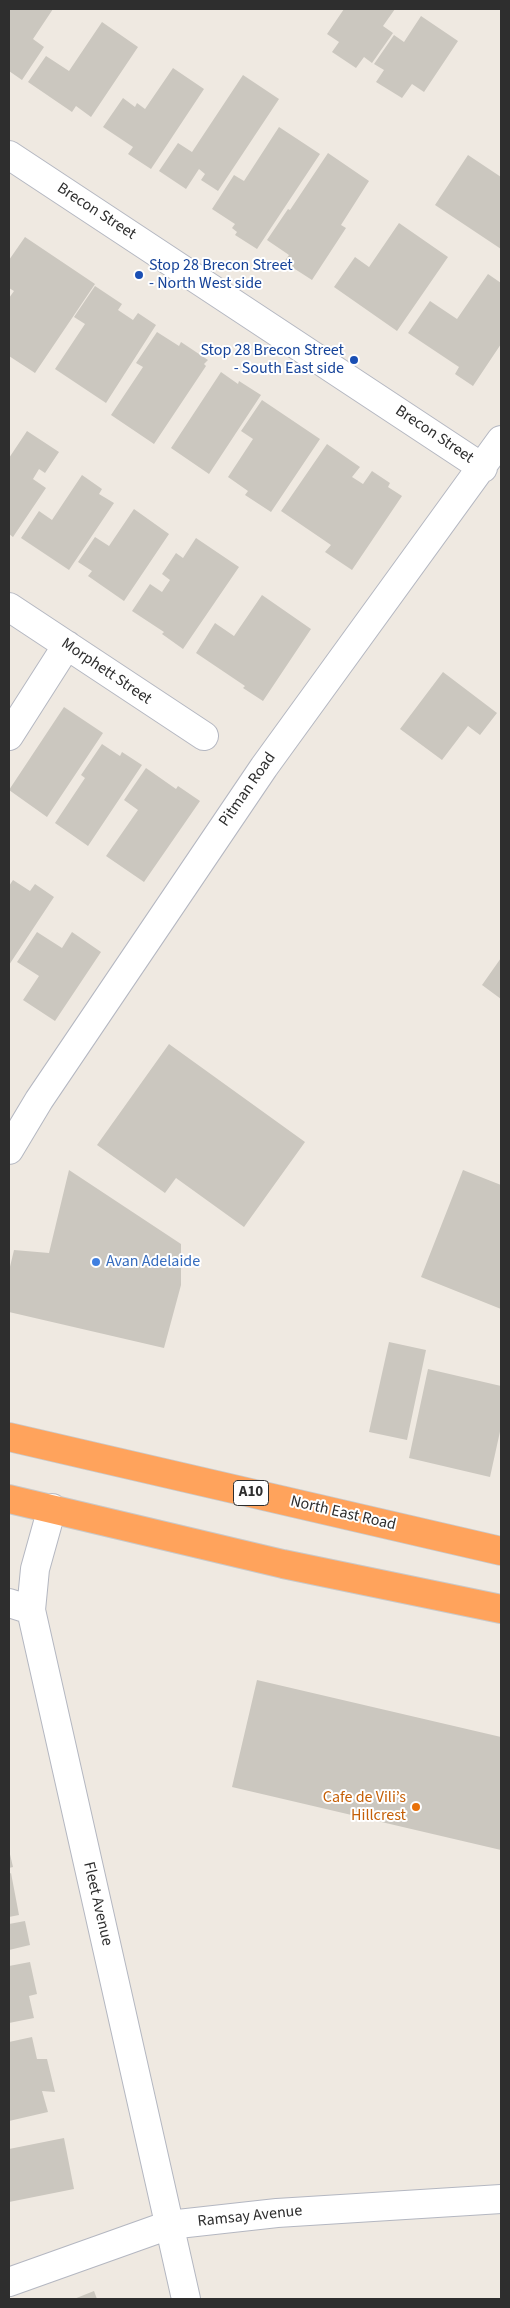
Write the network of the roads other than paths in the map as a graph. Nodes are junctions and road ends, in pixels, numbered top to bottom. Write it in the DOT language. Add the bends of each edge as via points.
graph roads {
  1 [pos="9,155"];
  2 [pos="501,440"];
  3 [pos="483,468"];
  4 [pos="9,607"];
  5 [pos="67,646"];
  6 [pos="9,736"];
  7 [pos="204,736"];
  8 [pos="9,1150"];
  9 [pos="9,1437"];
  10 [pos="9,1499"];
  11 [pos="52,1508"];
  12 [pos="501,1551"];
  13 [pos="20,1606"];
  14 [pos="501,1609"];
  15 [pos="501,2198"];
  16 [pos="169,2225"];
  17 [pos="9,2282"];
  18 [pos="186,2299"];
  1 -- 3 [label="street, Brecon Street"];
  2 -- 3 [label="street, Pitman Road"];
  3 -- 8 [label="street, Pitman Road" via="264,767 39,1100"];
  4 -- 5 [label="street, Morphett Street"];
  5 -- 6 [label="street"];
  5 -- 7 [label="street, Morphett Street"];
  9 -- 12 [label="highway, North East Road / A10"];
  10 -- 11 [label="highway"];
  11 -- 13 [label="street, Fleet Avenue" via="35,1569"];
  11 -- 14 [label="highway" via="283,1564"];
  13 -- 16 [label="street, Fleet Avenue"];
  15 -- 16 [label="street, Ramsay Avenue" via="278,2213"];
  16 -- 17 [label="street, Ramsay Avenue"];
  16 -- 18 [label="street, Fleet Avenue"];
}
